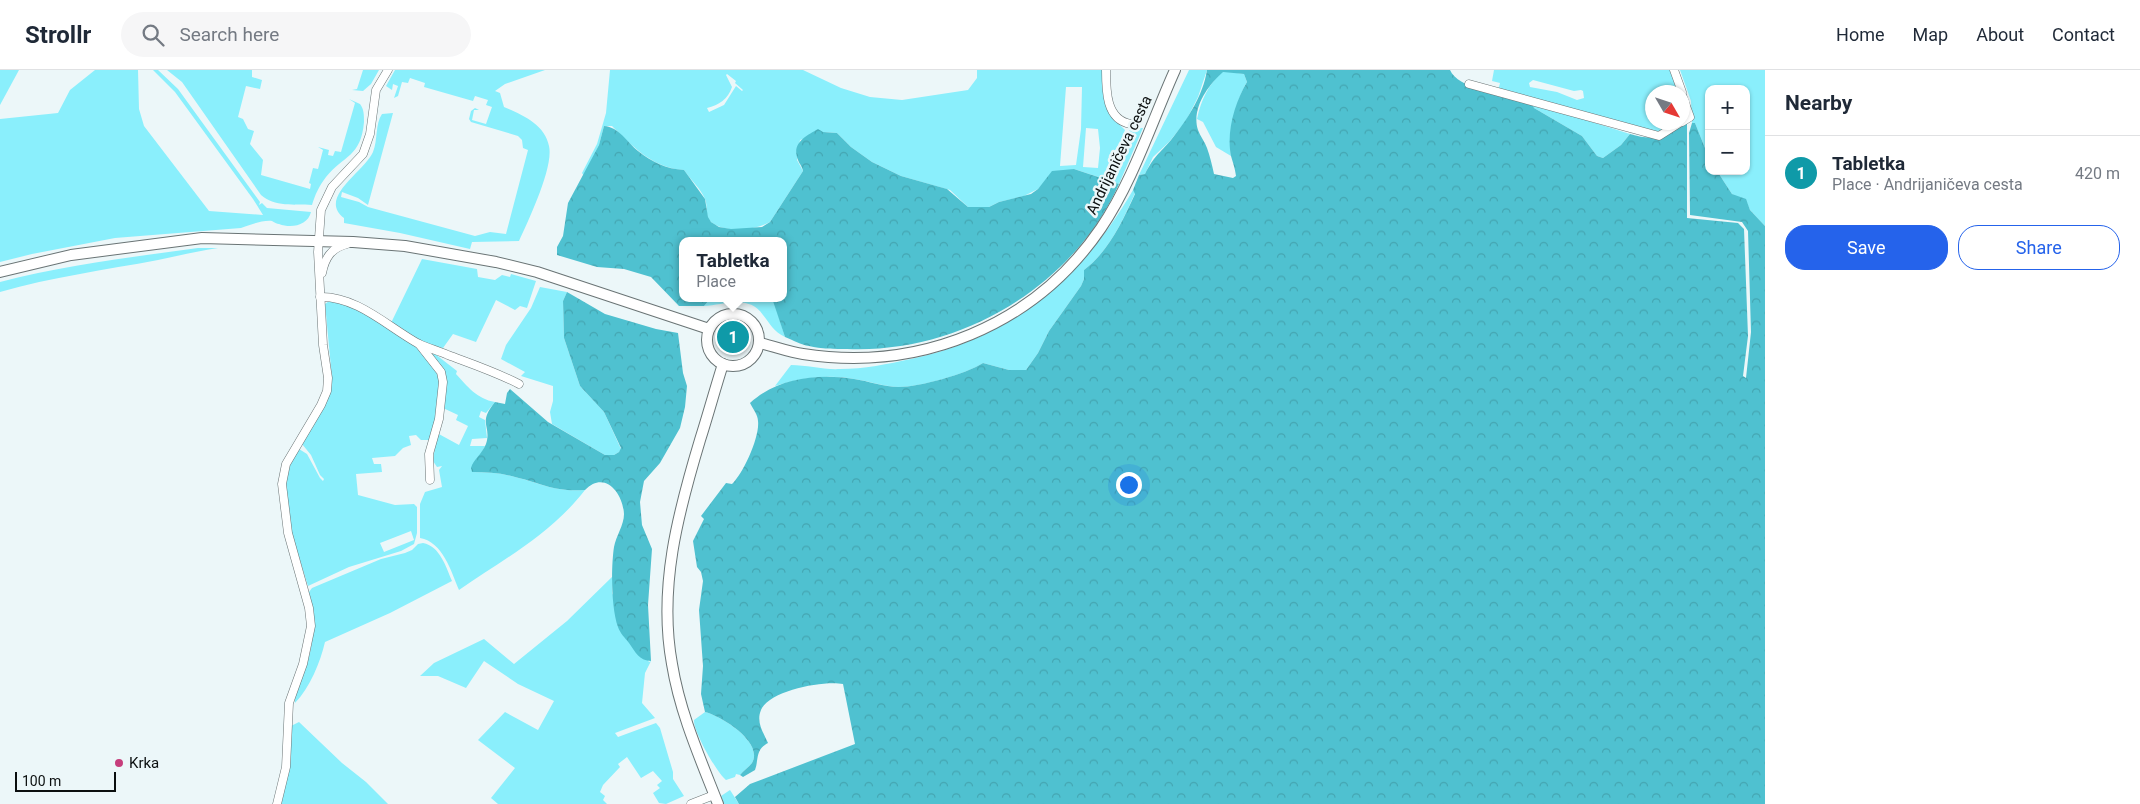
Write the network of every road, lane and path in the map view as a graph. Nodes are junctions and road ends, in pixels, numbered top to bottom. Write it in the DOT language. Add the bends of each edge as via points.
graph roads {
  1 [pos="388,70"];
  2 [pos="1106,70"];
  3 [pos="1175,70"];
  4 [pos="1674,70"];
  5 [pos="1469,84"];
  6 [pos="1679,85"];
  7 [pos="1131,124"];
  8 [pos="1669,130"];
  9 [pos="319,240"];
  10 [pos="379,244"];
  11 [pos="0,272"];
  12 [pos="319,284"];
  13 [pos="320,297"];
  14 [pos="708,329"];
  15 [pos="759,342"];
  16 [pos="419,344"];
  17 [pos="723,364"];
  18 [pos="519,384"];
  19 [pos="430,480"];
  20 [pos="716,799"];
  21 [pos="277,804"];
  22 [pos="692,804"];
  1 -- 9 [label="street" via="376,90 370,134 363,154 332,187 321,210"];
  2 -- 7 [label="street" via="1109,106 1117,119"];
  3 -- 15 [label="main road, Andrijaničeva cesta" via="1119,197 1100,228 1077,257 1041,292 993,324 953,342 909,354 847,358 821,356"];
  4 -- 6 [label="street"];
  5 -- 8 [label="street" via="1659,136"];
  9 -- 10 [label="main road"];
  9 -- 11 [label="main road" via="202,238 71,255"];
  9 -- 12 [label="street"];
  10 -- 12 [label="street" via="350,244 334,250 324,264"];
  10 -- 14 [label="main road" via="405,246 537,272"];
  12 -- 13 [label="street"];
  13 -- 16 [label="street" via="331,297 371,313"];
  13 -- 21 [label="street" via="327,392 286,464 282,477 288,534 311,626 303,664 289,702 286,767"];
  14 -- 15 [label="main road" via="719,317 736,313 756,326"];
  14 -- 17 [label="main road" via="706,338 710,354"];
  15 -- 17 [label="main road" via="753,357 746,362 731,366"];
  16 -- 18 [label="street"];
  16 -- 19 [label="street" via="441,372 443,382 439,419 429,454"];
  17 -- 20 [label="main road" via="688,479 674,535 667,584 668,636 676,687 693,743"];
  20 -- 22 [label="street"];
}
